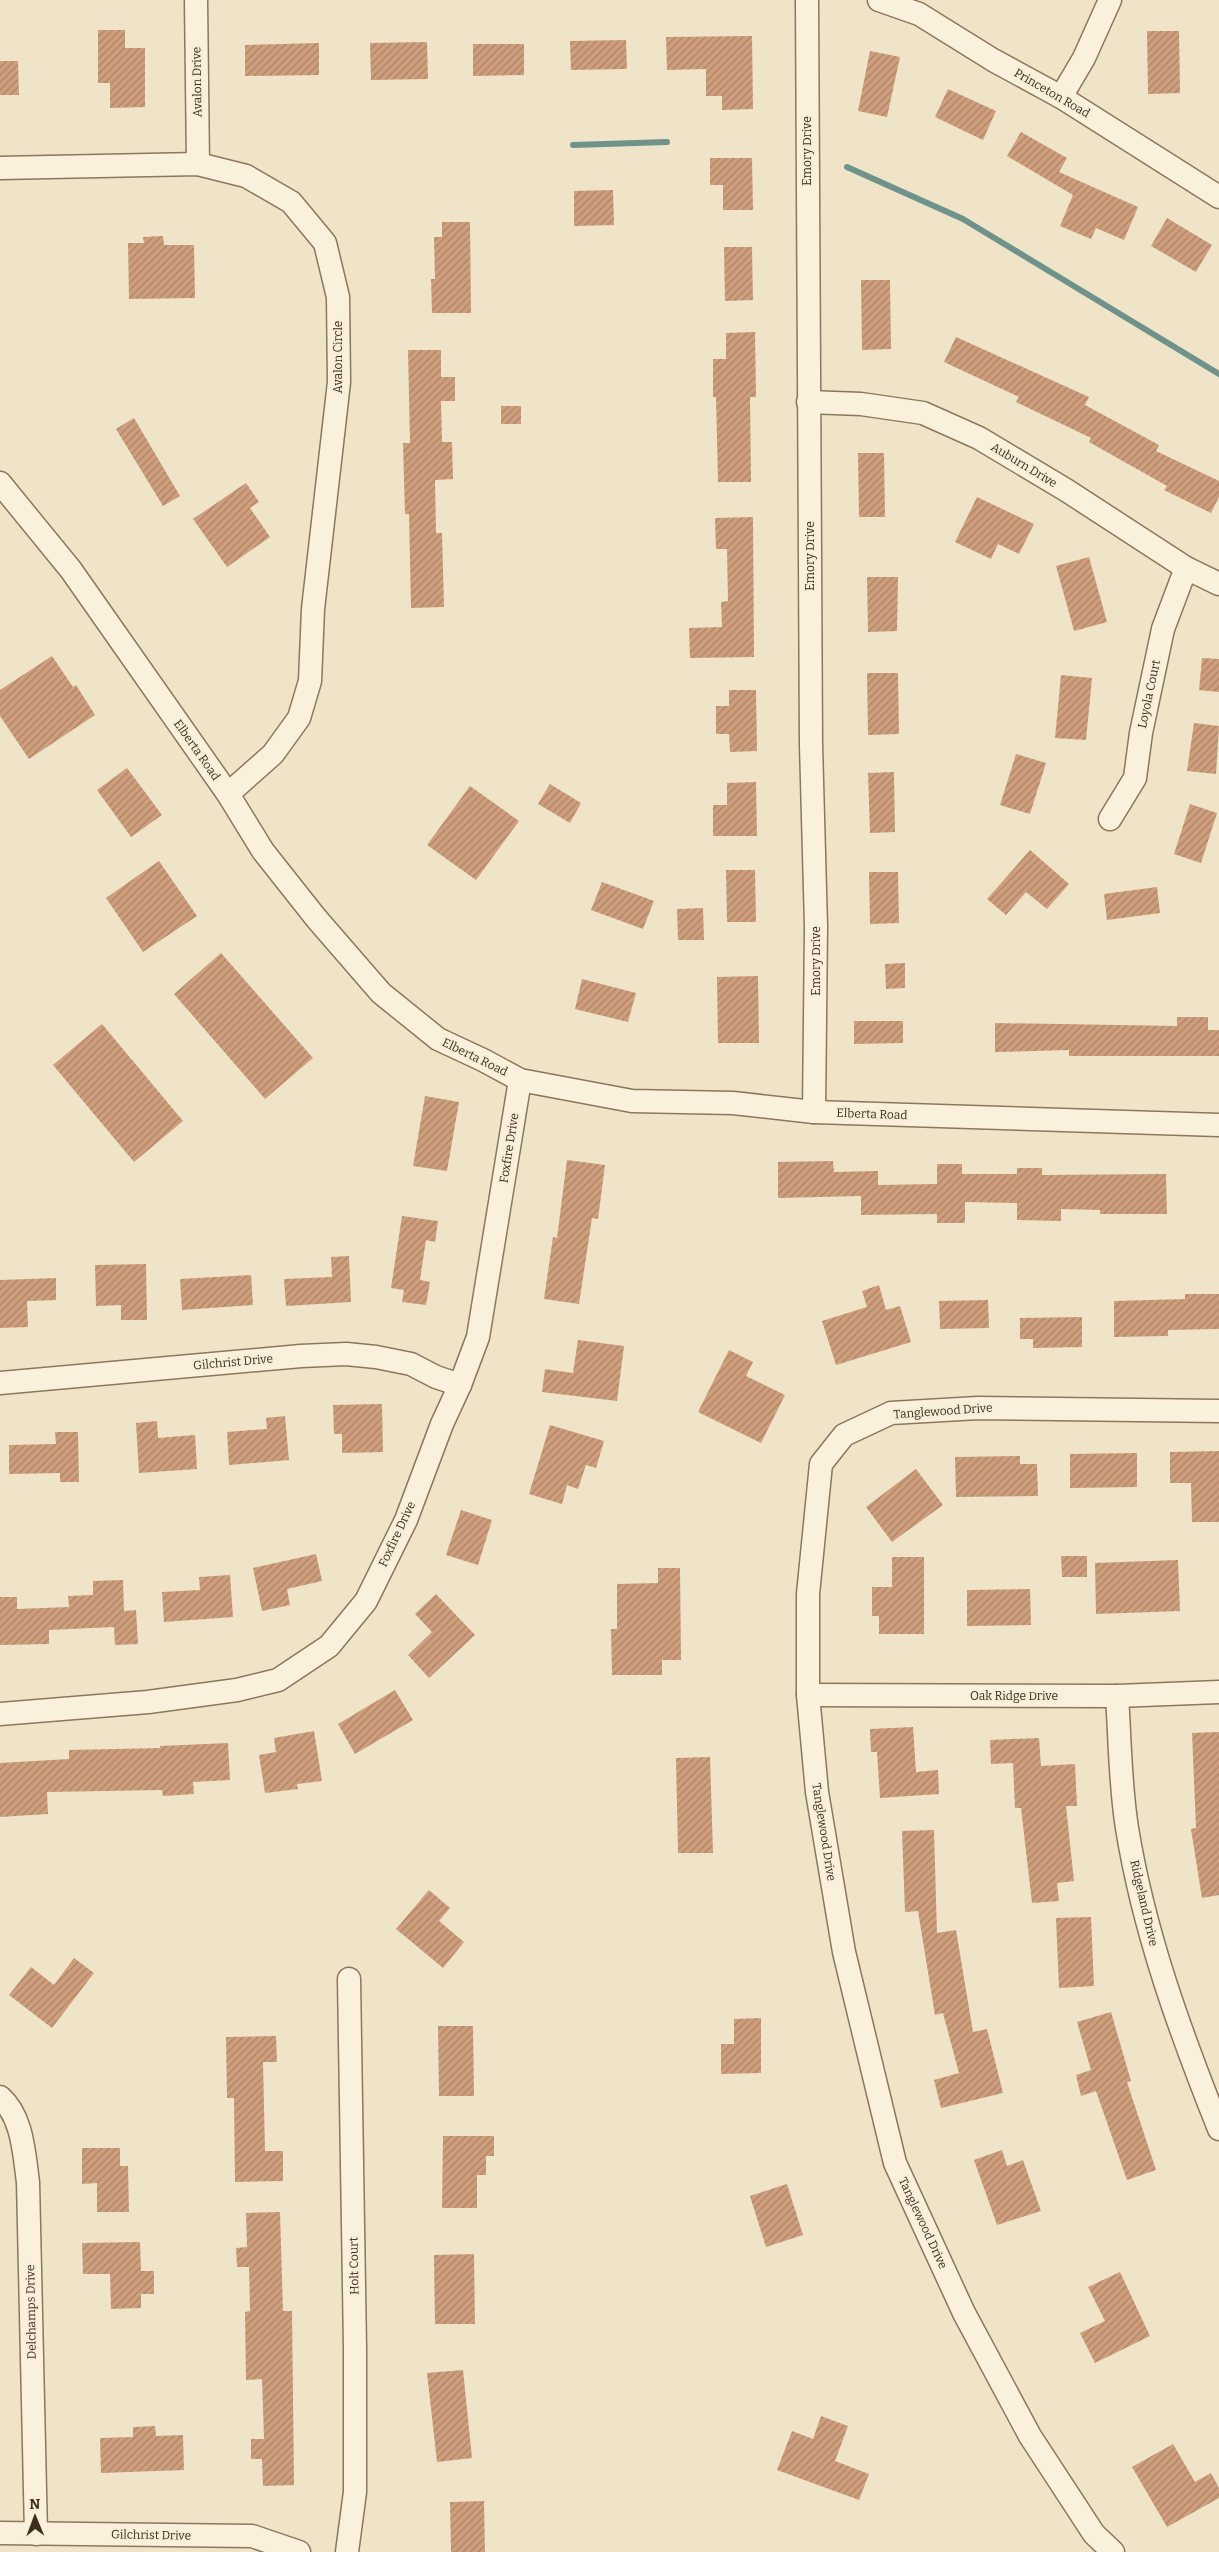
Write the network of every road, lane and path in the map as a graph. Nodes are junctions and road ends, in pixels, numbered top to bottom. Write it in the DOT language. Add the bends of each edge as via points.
graph roads {
  1 [pos="196,0"];
  2 [pos="807,0"];
  3 [pos="880,0"];
  4 [pos="1110,0"];
  5 [pos="1061,97"];
  6 [pos="198,164"];
  7 [pos="0,168"];
  8 [pos="1219,197"];
  9 [pos="808,402"];
  10 [pos="0,483"];
  11 [pos="1186,568"];
  12 [pos="1219,584"];
  13 [pos="228,794"];
  14 [pos="1110,819"];
  15 [pos="520,1080"];
  16 [pos="814,1112"];
  17 [pos="1219,1124"];
  18 [pos="0,1383"];
  19 [pos="460,1385"];
  20 [pos="1219,1411"];
  21 [pos="1219,1692"];
  22 [pos="808,1695"];
  23 [pos="1117,1696"];
  24 [pos="0,1714"];
  25 [pos="349,1979"];
  26 [pos="0,2097"];
  27 [pos="1219,2129"];
  28 [pos="0,2533"];
  29 [pos="36,2534"];
  30 [pos="299,2552"];
  31 [pos="347,2552"];
  32 [pos="1113,2552"];
  1 -- 6 [label="street, Avalon Drive"];
  2 -- 9 [label="street, Emory Drive"];
  3 -- 5 [label="street, Princeton Road" via="919,14"];
  4 -- 5 [label="street" via="1084,58"];
  5 -- 8 [label="street, Princeton Road"];
  6 -- 7 [label="street, Avalon Circle"];
  6 -- 13 [label="street, Avalon Circle" via="246,176 291,202 325,243 338,297 339,382 313,609 310,681 299,718 272,754"];
  9 -- 11 [label="street, Auburn Drive" via="861,404 923,414 979,438"];
  9 -- 16 [label="street, Emory Drive" via="810,745 816,926"];
  10 -- 13 [label="street, Elberta Road" via="71,570"];
  11 -- 12 [label="street, Auburn Drive"];
  11 -- 14 [label="street, Loyola Court" via="1163,630 1134,778"];
  13 -- 15 [label="street, Elberta Road" via="262,851 381,993 438,1040"];
  15 -- 16 [label="street, Elberta Road" via="632,1101 733,1103"];
  15 -- 19 [label="street, Foxfire Drive" via="478,1337"];
  16 -- 17 [label="street, Elberta Road"];
  18 -- 19 [label="street, Gilchrist Drive" via="346,1354 411,1364"];
  19 -- 24 [label="street, Foxfire Drive" via="406,1520 366,1601 329,1646 278,1680 237,1690 148,1702"];
  20 -- 22 [label="street, Tanglewood Drive" via="978,1408 901,1412 891,1413 844,1435 821,1464 808,1594"];
  21 -- 23 [label="street, Oak Ridge Drive"];
  22 -- 23 [label="street, Oak Ridge Drive"];
  22 -- 32 [label="street, Tanglewood Drive" via="817,1792 844,1952 895,2163 964,2313 1030,2436 1094,2534"];
  23 -- 27 [label="street, Ridgeland Drive" via="1127,1827 1147,1927 1184,2042"];
  25 -- 31 [label="street, Holt Court" via="355,2492"];
  26 -- 29 [label="street, Delchamps Drive" via="19,2127 28,2182"];
  28 -- 29 [label="street, Gilchrist Drive"];
  29 -- 30 [label="street, Gilchrist Drive" via="252,2536"];
}
